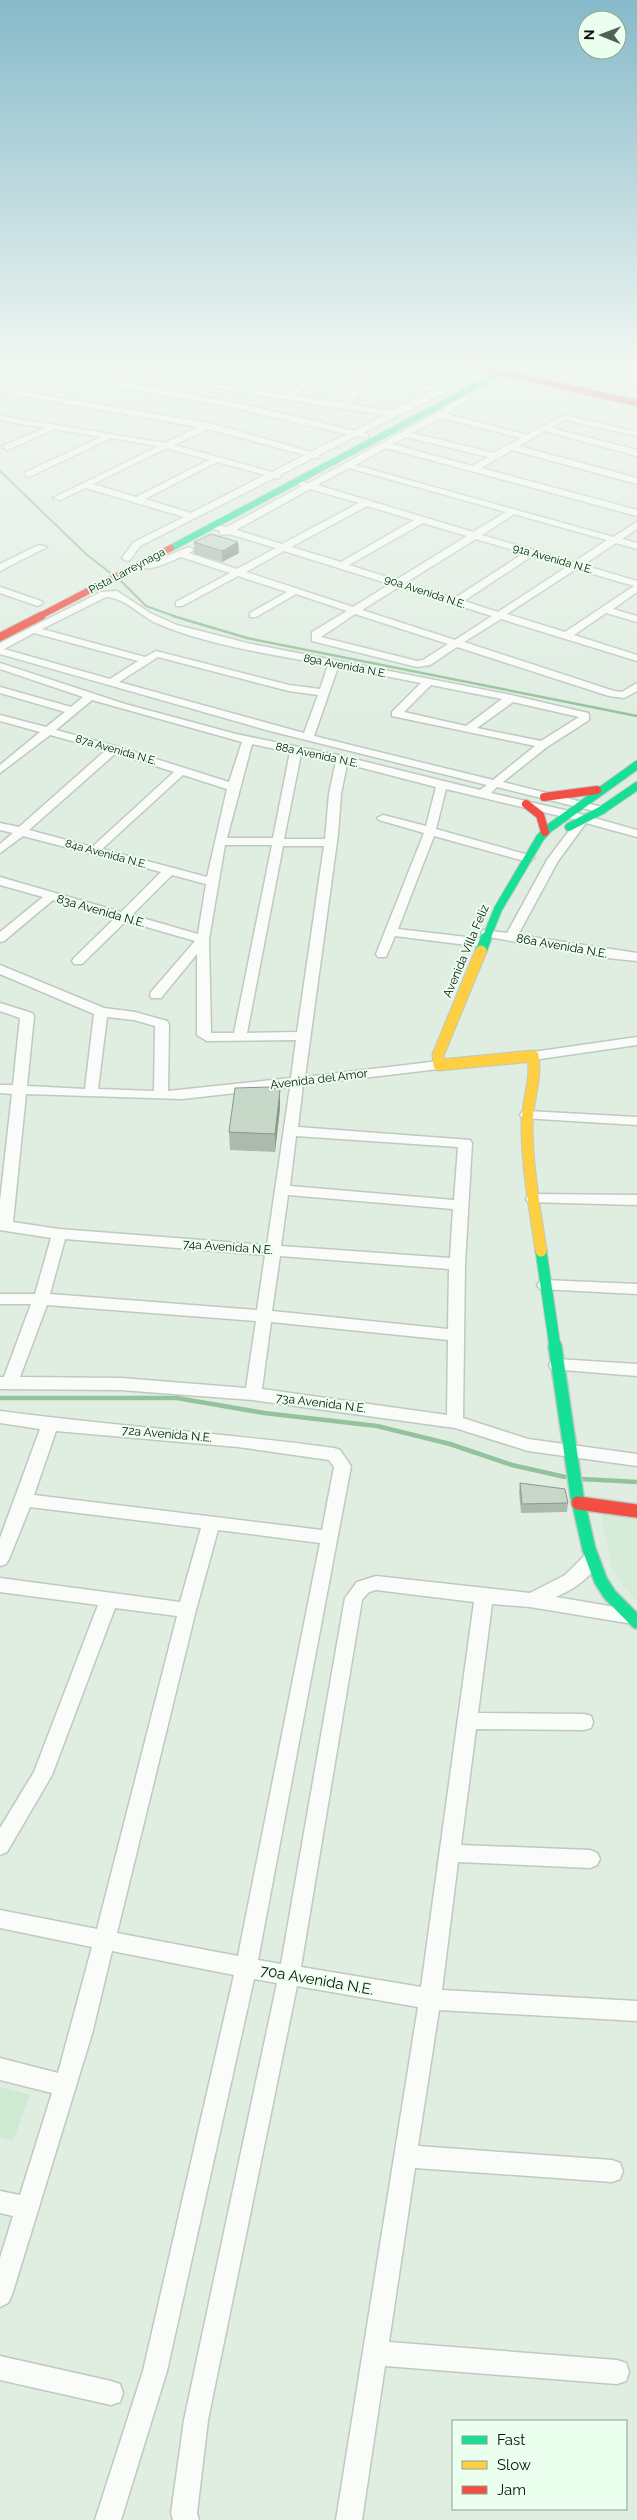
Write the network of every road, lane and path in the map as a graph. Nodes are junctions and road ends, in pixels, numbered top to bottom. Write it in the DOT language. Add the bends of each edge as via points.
graph roads {
  1 [pos="95,481"];
  2 [pos="175,481"];
  3 [pos="270,481"];
  4 [pos="272,481"];
  5 [pos="309,481"];
  6 [pos="415,481"];
  7 [pos="515,481"];
  8 [pos="303,484"];
  9 [pos="86,485"];
  10 [pos="57,498"];
  11 [pos="137,500"];
  12 [pos="366,503"];
  13 [pos="228,506"];
  14 [pos="512,512"];
  15 [pos="637,514"];
  16 [pos="192,516"];
  17 [pos="421,520"];
  18 [pos="637,525"];
  19 [pos="214,526"];
  20 [pos="228,530"];
  21 [pos="473,536"];
  22 [pos="212,538"];
  23 [pos="613,540"];
  24 [pos="196,541"];
  25 [pos="637,546"];
  26 [pos="42,547"];
  27 [pos="284,547"];
  28 [pos="530,553"];
  29 [pos="181,554"];
  30 [pos="124,560"];
  31 [pos="343,565"];
  32 [pos="573,565"];
  33 [pos="0,568"];
  34 [pos="134,568"];
  35 [pos="238,573"];
  36 [pos="84,580"];
  37 [pos="396,583"];
  38 [pos="637,584"];
  39 [pos="70,586"];
  40 [pos="637,588"];
  41 [pos="0,590"];
  42 [pos="295,591"];
  43 [pos="42,601"];
  44 [pos="456,602"];
  45 [pos="179,604"];
  46 [pos="72,605"];
  47 [pos="26,610"];
  48 [pos="354,610"];
  49 [pos="606,610"];
  50 [pos="43,615"];
  51 [pos="253,615"];
  52 [pos="497,615"];
  53 [pos="637,619"];
  54 [pos="33,630"];
  55 [pos="566,636"];
  56 [pos="0,638"];
  57 [pos="457,642"];
  58 [pos="0,647"];
  59 [pos="0,651"];
  60 [pos="637,658"];
  61 [pos="145,660"];
  62 [pos="334,664"];
  63 [pos="0,666"];
  64 [pos="112,682"];
  65 [pos="428,682"];
  66 [pos="637,686"];
  67 [pos="0,690"];
  68 [pos="323,692"];
  69 [pos="91,696"];
  70 [pos="511,698"];
  71 [pos="73,711"];
  72 [pos="0,718"];
  73 [pos="468,729"];
  74 [pos="48,731"];
  75 [pos="308,737"];
  76 [pos="248,740"];
  77 [pos="543,745"];
  78 [pos="114,749"];
  79 [pos="296,750"];
  80 [pos="342,759"];
  81 [pos="637,765"];
  82 [pos="0,770"];
  83 [pos="182,770"];
  84 [pos="442,785"];
  85 [pos="494,785"];
  86 [pos="637,786"];
  87 [pos="232,787"];
  88 [pos="605,788"];
  89 [pos="482,794"];
  90 [pos="544,797"];
  91 [pos="526,804"];
  92 [pos="580,806"];
  93 [pos="602,810"];
  94 [pos="569,814"];
  95 [pos="384,818"];
  96 [pos="583,819"];
  97 [pos="0,826"];
  98 [pos="430,831"];
  99 [pos="21,832"];
  100 [pos="545,832"];
  101 [pos="637,834"];
  102 [pos="220,841"];
  103 [pos="278,842"];
  104 [pos="330,843"];
  105 [pos="0,850"];
  106 [pos="94,851"];
  107 [pos="530,856"];
  108 [pos="169,872"];
  109 [pos="0,881"];
  110 [pos="212,882"];
  111 [pos="52,896"];
  112 [pos="123,918"];
  113 [pos="391,932"];
  114 [pos="511,936"];
  115 [pos="0,938"];
  116 [pos="485,938"];
  117 [pos="203,939"];
  118 [pos="382,954"];
  119 [pos="637,957"];
  120 [pos="78,961"];
  121 [pos="0,968"];
  122 [pos="156,995"];
  123 [pos="0,1007"];
  124 [pos="101,1012"];
  125 [pos="240,1036"];
  126 [pos="304,1036"];
  127 [pos="637,1041"];
  128 [pos="532,1056"];
  129 [pos="438,1065"];
  130 [pos="297,1082"];
  131 [pos="0,1089"];
  132 [pos="21,1090"];
  133 [pos="91,1094"];
  134 [pos="160,1095"];
  135 [pos="526,1115"];
  136 [pos="637,1121"];
  137 [pos="291,1131"];
  138 [pos="283,1190"];
  139 [pos="533,1199"];
  140 [pos="637,1200"];
  141 [pos="461,1205"];
  142 [pos="2,1225"];
  143 [pos="59,1234"];
  144 [pos="274,1250"];
  145 [pos="457,1264"];
  146 [pos="545,1285"];
  147 [pos="637,1289"];
  148 [pos="0,1299"];
  149 [pos="41,1299"];
  150 [pos="265,1316"];
  151 [pos="456,1335"];
  152 [pos="557,1365"];
  153 [pos="637,1370"];
  154 [pos="5,1383"];
  155 [pos="253,1394"];
  156 [pos="0,1417"];
  157 [pos="455,1422"];
  158 [pos="50,1424"];
  159 [pos="568,1450"];
  160 [pos="637,1460"];
  161 [pos="24,1500"];
  162 [pos="578,1500"];
  163 [pos="637,1511"];
  164 [pos="211,1524"];
  165 [pos="328,1537"];
  166 [pos="0,1559"];
  167 [pos="591,1560"];
  168 [pos="0,1585"];
  169 [pos="484,1596"];
  170 [pos="109,1600"];
  171 [pos="530,1600"];
  172 [pos="187,1610"];
  173 [pos="633,1619"];
  174 [pos="466,1721"];
  175 [pos="584,1722"];
  176 [pos="0,1846"];
  177 [pos="450,1853"];
  178 [pos="590,1859"];
  179 [pos="0,1919"];
  180 [pos="103,1940"];
  181 [pos="246,1968"];
  182 [pos="289,1975"];
  183 [pos="430,1999"];
  184 [pos="637,2011"];
  185 [pos="0,2069"];
  186 [pos="64,2085"];
  187 [pos="404,2156"];
  188 [pos="612,2171"];
  189 [pos="0,2202"];
  190 [pos="25,2208"];
  191 [pos="0,2295"];
  192 [pos="374,2353"];
  193 [pos="0,2368"];
  194 [pos="617,2372"];
  195 [pos="111,2393"];
  196 [pos="108,2520"];
  197 [pos="186,2520"];
  198 [pos="349,2520"];
  1 -- 9 [label="street"];
  2 -- 11 [label="street"];
  3 -- 16 [label="street"];
  4 -- 13 [label="main road, Pista Larreynaga"];
  5 -- 8 [label="main road, Pista Larreynaga"];
  6 -- 14 [label="street"];
  7 -- 15 [label="street"];
  8 -- 12 [label="street, 91a Avenida N.E."];
  8 -- 19 [label="main road, Pista Larreynaga"];
  8 -- 20 [label="street"];
  9 -- 10 [label="street"];
  9 -- 11 [label="street"];
  11 -- 16 [label="street"];
  12 -- 17 [label="street, 91a Avenida N.E."];
  12 -- 27 [label="street"];
  13 -- 24 [label="main road" via="235,511 233,514"];
  13 -- 30 [label="main road, Pista Larreynaga"];
  14 -- 21 [label="street"];
  14 -- 23 [label="street"];
  16 -- 30 [label="street" via="137,544"];
  17 -- 21 [label="street, 91a Avenida N.E."];
  17 -- 31 [label="street"];
  18 -- 23 [label="street"];
  19 -- 20 [label="street, 90a Avenida N.E."];
  19 -- 24 [label="main road, Pista Larreynaga"];
  20 -- 22 [label="street"];
  20 -- 27 [label="street, 90a Avenida N.E."];
  21 -- 28 [label="street, 91a Avenida N.E."];
  21 -- 37 [label="street"];
  23 -- 25 [label="street"];
  23 -- 32 [label="street"];
  24 -- 29 [label="street"];
  24 -- 34 [label="main road, Pista Larreynaga"];
  26 -- 33 [label="street"];
  27 -- 31 [label="street, 90a Avenida N.E."];
  27 -- 35 [label="street"];
  28 -- 32 [label="street, 91a Avenida N.E."];
  28 -- 44 [label="street"];
  29 -- 34 [label="street" via="157,564"];
  29 -- 35 [label="street"];
  30 -- 34 [label="main road"];
  30 -- 36 [label="main road, Pista Larreynaga"];
  31 -- 37 [label="street, 90a Avenida N.E."];
  32 -- 38 [label="street, 91a Avenida N.E."];
  32 -- 52 [label="street"];
  34 -- 46 [label="main road, Pista Larreynaga"];
  35 -- 42 [label="street"];
  35 -- 45 [label="street"];
  37 -- 44 [label="street, 90a Avenida N.E."];
  37 -- 48 [label="street"];
  39 -- 50 [label="main road" via="81,591"];
  40 -- 49 [label="street"];
  41 -- 43 [label="street"];
  42 -- 48 [label="street"];
  42 -- 51 [label="street"];
  43 -- 47 [label="main road"];
  44 -- 52 [label="street, 90a Avenida N.E."];
  46 -- 50 [label="main road, Pista Larreynaga"];
  46 -- 54 [label="street"];
  46 -- 62 [label="street, 89a Avenida N.E." via="104,594 117,594 147,615 174,626 246,646"];
  48 -- 57 [label="street"];
  48 -- 57 [label="street" via="316,634 316,639 422,664"];
  49 -- 53 [label="street"];
  49 -- 55 [label="street"];
  50 -- 56 [label="main road, Pista Larreynaga"];
  52 -- 55 [label="street, 90a Avenida N.E."];
  52 -- 57 [label="street"];
  54 -- 58 [label="street"];
  54 -- 61 [label="street"];
  55 -- 60 [label="street, 90a Avenida N.E."];
  57 -- 66 [label="street" via="613,694 624,695"];
  59 -- 64 [label="street, 88a Avenida N.E."];
  61 -- 64 [label="street"];
  61 -- 68 [label="street" via="159,654 289,688"];
  62 -- 65 [label="street, 89a Avenida N.E."];
  62 -- 68 [label="street"];
  63 -- 69 [label="street, 88a Avenida N.E."];
  64 -- 75 [label="street, 88a Avenida N.E." via="176,703"];
  65 -- 70 [label="street, 89a Avenida N.E."];
  65 -- 73 [label="street" via="396,714"];
  67 -- 71 [label="street"];
  68 -- 75 [label="street"];
  69 -- 71 [label="street"];
  69 -- 76 [label="street, 88a Avenida N.E."];
  70 -- 73 [label="street"];
  70 -- 77 [label="street, 89a Avenida N.E." via="579,712 585,718"];
  71 -- 74 [label="street"];
  72 -- 74 [label="street, 87a Avenida N.E."];
  73 -- 77 [label="street"];
  74 -- 78 [label="street, 87a Avenida N.E."];
  74 -- 82 [label="street"];
  75 -- 85 [label="street, 88a Avenida N.E."];
  76 -- 79 [label="street, 88a Avenida N.E."];
  76 -- 87 [label="street"];
  77 -- 85 [label="street"];
  78 -- 83 [label="street, 87a Avenida N.E."];
  78 -- 99 [label="street"];
  79 -- 80 [label="street, 88a Avenida N.E."];
  79 -- 103 [label="street"];
  80 -- 84 [label="street, 88a Avenida N.E."];
  80 -- 104 [label="street"];
  81 -- 88 [label="main road, Avenida Villa Feliz"];
  83 -- 87 [label="street, 87a Avenida N.E."];
  83 -- 106 [label="street"];
  84 -- 89 [label="street, 88a Avenida N.E."];
  84 -- 98 [label="street"];
  85 -- 89 [label="street"];
  85 -- 90 [label="street, 88a Avenida N.E."];
  86 -- 93 [label="main road, Avenida Villa Feliz"];
  87 -- 102 [label="street"];
  88 -- 90 [label="main road"];
  88 -- 92 [label="main road, Avenida Villa Feliz"];
  89 -- 91 [label="street, 88a Avenida N.E."];
  90 -- 92 [label="street, 88a Avenida N.E."];
  91 -- 94 [label="street, 88a Avenida N.E."];
  91 -- 100 [label="main road" via="544,820"];
  92 -- 93 [label="street, 88a Avenida N.E."];
  92 -- 94 [label="main road, Avenida Villa Feliz"];
  93 -- 96 [label="main road, Avenida Villa Feliz"];
  94 -- 96 [label="street, 88a Avenida N.E."];
  94 -- 100 [label="main road, Avenida Villa Feliz"];
  95 -- 98 [label="street"];
  96 -- 101 [label="street, 88a Avenida N.E."];
  96 -- 107 [label="main road, Avenida Villa Feliz"];
  96 -- 114 [label="street" via="553,860"];
  97 -- 99 [label="street, 84a Avenida N.E."];
  98 -- 107 [label="street"];
  98 -- 113 [label="street"];
  99 -- 105 [label="street"];
  99 -- 106 [label="street, 84a Avenida N.E."];
  100 -- 107 [label="main road, Avenida Villa Feliz"];
  102 -- 103 [label="street"];
  102 -- 110 [label="street"];
  103 -- 104 [label="street"];
  103 -- 125 [label="street"];
  104 -- 126 [label="street"];
  106 -- 108 [label="street, 84a Avenida N.E."];
  107 -- 116 [label="main road, Avenida Villa Feliz" via="498,909"];
  108 -- 110 [label="street, 84a Avenida N.E."];
  108 -- 112 [label="street"];
  109 -- 111 [label="street, 83a Avenida N.E."];
  110 -- 117 [label="street"];
  111 -- 112 [label="street, 83a Avenida N.E."];
  111 -- 115 [label="street"];
  112 -- 117 [label="street, 83a Avenida N.E."];
  112 -- 120 [label="street"];
  113 -- 116 [label="street, 86a Avenida N.E."];
  113 -- 118 [label="street"];
  114 -- 116 [label="street, 86a Avenida N.E."];
  114 -- 119 [label="street, 86a Avenida N.E."];
  116 -- 129 [label="main road, Avenida Villa Feliz" via="438,1055"];
  117 -- 122 [label="street"];
  117 -- 125 [label="street" via="204,1035"];
  121 -- 124 [label="street"];
  123 -- 132 [label="street" via="26,1016"];
  124 -- 133 [label="street"];
  124 -- 134 [label="street" via="135,1016 162,1024"];
  125 -- 126 [label="street"];
  126 -- 130 [label="street"];
  127 -- 128 [label="street, Avenida del Amor"];
  128 -- 129 [label="main road, Avenida del Amor"];
  128 -- 135 [label="main road" via="537,1073"];
  129 -- 130 [label="street, Avenida del Amor"];
  130 -- 134 [label="street, Avenida del Amor"];
  130 -- 137 [label="street"];
  131 -- 132 [label="street, Avenida del Amor"];
  132 -- 133 [label="street, Avenida del Amor"];
  132 -- 142 [label="street"];
  133 -- 134 [label="street, Avenida del Amor"];
  135 -- 136 [label="street"];
  135 -- 139 [label="main road"];
  137 -- 138 [label="street"];
  137 -- 141 [label="street" via="465,1142"];
  138 -- 141 [label="street"];
  138 -- 144 [label="street"];
  139 -- 140 [label="street"];
  139 -- 146 [label="main road"];
  141 -- 145 [label="street"];
  142 -- 143 [label="street, 74a Avenida N.E."];
  143 -- 144 [label="street, 74a Avenida N.E."];
  143 -- 149 [label="street"];
  144 -- 145 [label="street, 74a Avenida N.E."];
  144 -- 150 [label="street"];
  145 -- 151 [label="street"];
  146 -- 147 [label="street"];
  146 -- 152 [label="main road"];
  148 -- 149 [label="street"];
  149 -- 150 [label="street"];
  149 -- 154 [label="street"];
  150 -- 151 [label="street"];
  150 -- 155 [label="street"];
  151 -- 157 [label="street"];
  152 -- 153 [label="street"];
  152 -- 159 [label="main road"];
  154 -- 155 [label="street, 73a Avenida N.E." via="121,1384"];
  155 -- 157 [label="street, 73a Avenida N.E."];
  156 -- 158 [label="street, 72a Avenida N.E."];
  157 -- 159 [label="street, 73a Avenida N.E." via="528,1444"];
  158 -- 161 [label="street"];
  158 -- 165 [label="street, 72a Avenida N.E." via="152,1431 334,1454 342,1466"];
  159 -- 160 [label="street, 73a Avenida N.E."];
  159 -- 162 [label="main road"];
  161 -- 164 [label="street"];
  161 -- 166 [label="street"];
  162 -- 163 [label="main road"];
  162 -- 167 [label="main road"];
  164 -- 165 [label="street"];
  164 -- 172 [label="street"];
  165 -- 181 [label="street"];
  167 -- 171 [label="street" via="569,1583"];
  167 -- 173 [label="main road" via="610,1595"];
  168 -- 170 [label="street"];
  169 -- 171 [label="street"];
  169 -- 174 [label="street"];
  169 -- 182 [label="street" via="376,1583 363,1587 354,1598"];
  170 -- 172 [label="street"];
  170 -- 176 [label="street" via="42,1775"];
  171 -- 173 [label="street"];
  172 -- 180 [label="street"];
  174 -- 175 [label="street"];
  174 -- 177 [label="street"];
  177 -- 178 [label="street"];
  177 -- 183 [label="street"];
  179 -- 180 [label="street, 70a Avenida N.E."];
  180 -- 181 [label="street, 70a Avenida N.E."];
  180 -- 186 [label="street" via="81,2034"];
  181 -- 182 [label="street, 70a Avenida N.E."];
  181 -- 196 [label="street" via="155,2372"];
  182 -- 183 [label="street, 70a Avenida N.E."];
  182 -- 197 [label="street" via="196,2420 184,2513"];
  183 -- 184 [label="street, 70a Avenida N.E."];
  183 -- 187 [label="street"];
  185 -- 186 [label="street"];
  186 -- 190 [label="street"];
  187 -- 188 [label="street"];
  187 -- 192 [label="street"];
  189 -- 190 [label="street"];
  190 -- 191 [label="street"];
  192 -- 194 [label="street"];
  192 -- 198 [label="street"];
  193 -- 195 [label="street"];
}
